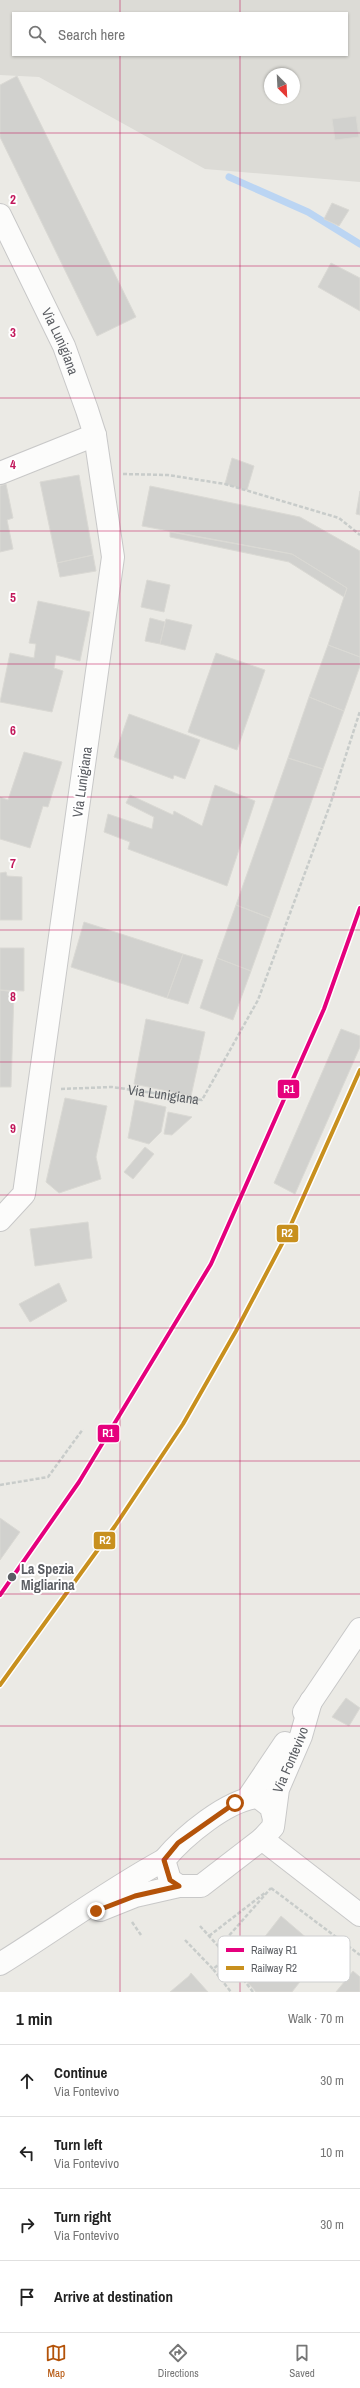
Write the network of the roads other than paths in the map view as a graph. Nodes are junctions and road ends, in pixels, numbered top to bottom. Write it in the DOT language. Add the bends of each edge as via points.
graph roads {
  1 [pos="0,215"];
  2 [pos="95,435"];
  3 [pos="0,473"];
  4 [pos="0,1220"];
  5 [pos="360,1629"];
  6 [pos="311,1701"];
  7 [pos="248,1798"];
  8 [pos="274,1819"];
  9 [pos="262,1839"];
  10 [pos="164,1860"];
  11 [pos="179,1886"];
  12 [pos="360,1915"];
  13 [pos="62,1925"];
  14 [pos="0,1964"];
  1 -- 2 [label="street, Via Lunigiana" via="64,346"];
  2 -- 3 [label="street"];
  2 -- 4 [label="street, Via Lunigiana" via="113,557 24,1194"];
  5 -- 6 [label="street, Via Fontevivo"];
  6 -- 7 [label="street, Via Fontevivo"];
  6 -- 8 [label="street, Via Fontevivo" via="278,1789"];
  7 -- 8 [label="street, Via Fontevivo" via="258,1797 271,1807"];
  7 -- 10 [label="street, Via Fontevivo" via="235,1803 178,1843"];
  8 -- 9 [label="street, Via Fontevivo" via="273,1827"];
  9 -- 11 [label="street, Via Fontevivo" via="200,1886"];
  9 -- 12 [label="street"];
  10 -- 11 [label="street" via="170,1880"];
  10 -- 13 [label="street, Via Fontevivo" via="131,1878"];
  11 -- 13 [label="street, Via Fontevivo" via="135,1896"];
  13 -- 14 [label="street, Via Fontevivo"];
}
